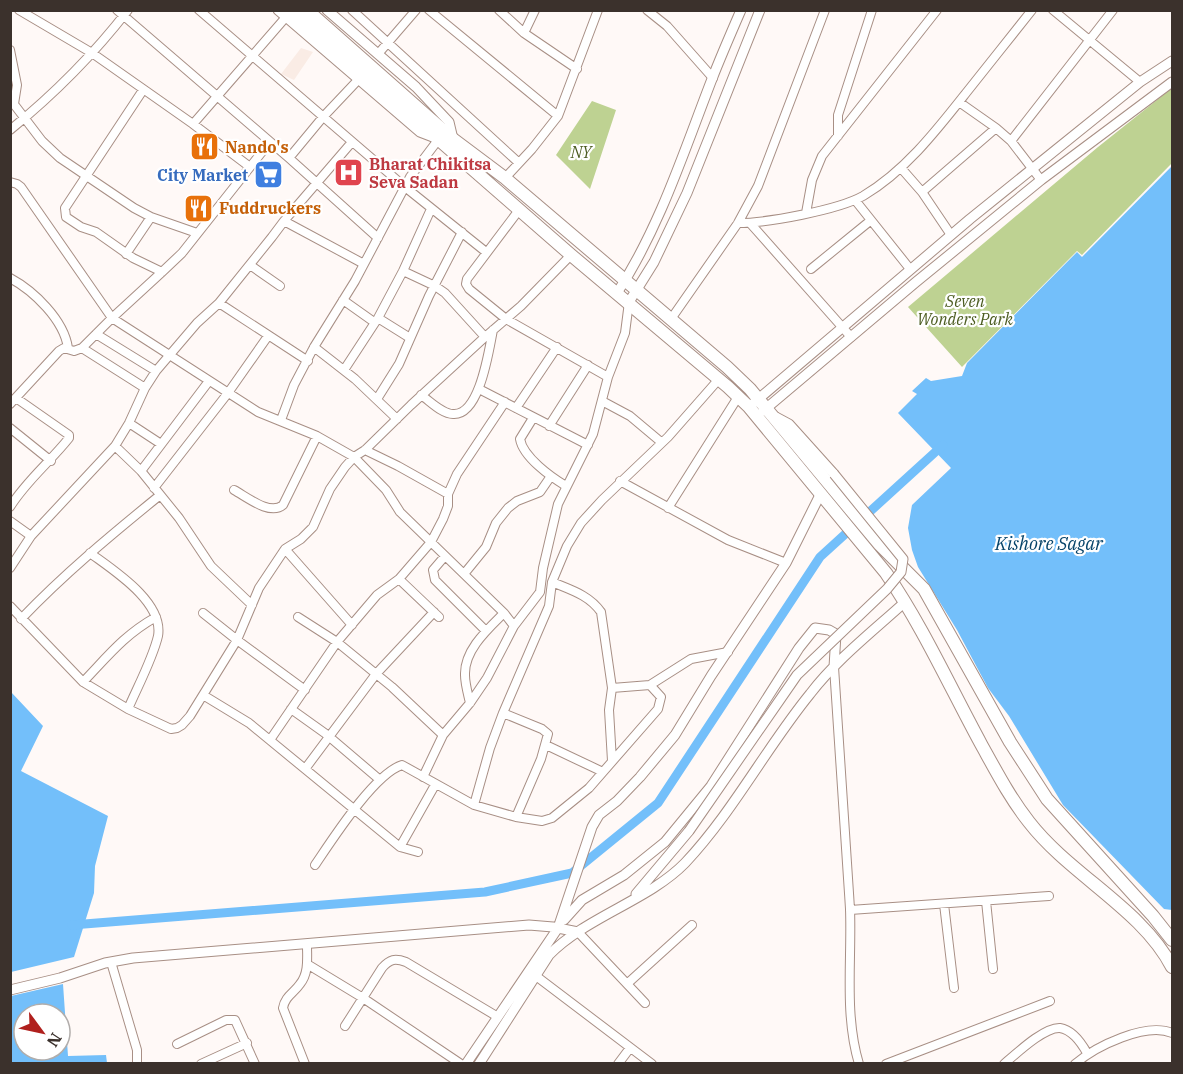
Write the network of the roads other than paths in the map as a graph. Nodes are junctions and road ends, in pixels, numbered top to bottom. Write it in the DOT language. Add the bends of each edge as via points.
graph roads {
  1 [pos="19,10"];
  2 [pos="117,10"];
  3 [pos="199,10"];
  4 [pos="307,10"];
  5 [pos="327,10"];
  6 [pos="352,10"];
  7 [pos="416,10"];
  8 [pos="429,10"];
  9 [pos="499,10"];
  10 [pos="535,10"];
  11 [pos="598,10"];
  12 [pos="647,10"];
  13 [pos="741,10"];
  14 [pos="760,10"];
  15 [pos="872,10"];
  16 [pos="937,10"];
  17 [pos="1032,10"];
  18 [pos="1053,10"];
  19 [pos="1113,10"];
  20 [pos="824,11"];
  21 [pos="284,13"];
  22 [pos="126,14"];
  23 [pos="524,33"];
  24 [pos="1090,41"];
  25 [pos="387,42"];
  26 [pos="10,50"];
  27 [pos="92,53"];
  28 [pos="378,54"];
  29 [pos="251,56"];
  30 [pos="1173,61"];
  31 [pos="577,69"];
  32 [pos="713,78"];
  33 [pos="358,80"];
  34 [pos="1140,82"];
  35 [pos="1173,82"];
  36 [pos="143,90"];
  37 [pos="215,97"];
  38 [pos="12,102"];
  39 [pos="959,102"];
  40 [pos="558,116"];
  41 [pos="323,117"];
  42 [pos="25,120"];
  43 [pos="424,121"];
  44 [pos="194,124"];
  45 [pos="996,128"];
  46 [pos="10,130"];
  47 [pos="838,136"];
  48 [pos="437,139"];
  49 [pos="453,139"];
  50 [pos="1011,141"];
  51 [pos="352,142"];
  52 [pos="269,143"];
  53 [pos="289,158"];
  54 [pos="519,163"];
  55 [pos="250,168"];
  56 [pos="901,168"];
  57 [pos="1032,169"];
  58 [pos="86,174"];
  59 [pos="505,178"];
  60 [pos="1041,180"];
  61 [pos="10,183"];
  62 [pos="316,183"];
  63 [pos="405,187"];
  64 [pos="922,192"];
  65 [pos="855,200"];
  66 [pos="431,209"];
  67 [pos="519,210"];
  68 [pos="806,213"];
  69 [pos="151,217"];
  70 [pos="284,220"];
  71 [pos="870,221"];
  72 [pos="750,223"];
  73 [pos="738,224"];
  74 [pos="462,232"];
  75 [pos="197,233"];
  76 [pos="951,235"];
  77 [pos="378,238"];
  78 [pos="486,252"];
  79 [pos="126,254"];
  80 [pos="571,255"];
  81 [pos="364,264"];
  82 [pos="250,265"];
  83 [pos="812,269"];
  84 [pos="910,269"];
  85 [pos="403,271"];
  86 [pos="162,272"];
  87 [pos="10,278"];
  88 [pos="625,280"];
  89 [pos="280,286"];
  90 [pos="435,286"];
  91 [pos="636,290"];
  92 [pos="617,293"];
  93 [pos="343,300"];
  94 [pos="629,302"];
  95 [pos="219,303"];
  96 [pos="112,318"];
  97 [pos="506,319"];
  98 [pos="671,319"];
  99 [pos="376,320"];
  100 [pos="842,327"];
  101 [pos="493,330"];
  102 [pos="96,334"];
  103 [pos="268,336"];
  104 [pos="484,337"];
  105 [pos="851,337"];
  106 [pos="410,338"];
  107 [pos="314,347"];
  108 [pos="557,347"];
  109 [pos="68,348"];
  110 [pos="82,348"];
  111 [pos="169,356"];
  112 [pos="308,361"];
  113 [pos="588,365"];
  114 [pos="344,370"];
  115 [pos="156,371"];
  116 [pos="608,377"];
  117 [pos="719,379"];
  118 [pos="209,381"];
  119 [pos="145,388"];
  120 [pos="479,389"];
  121 [pos="228,393"];
  122 [pos="421,395"];
  123 [pos="738,397"];
  124 [pos="376,399"];
  125 [pos="13,401"];
  126 [pos="602,401"];
  127 [pos="505,402"];
  128 [pos="754,402"];
  129 [pos="516,408"];
  130 [pos="766,414"];
  131 [pos="533,418"];
  132 [pos="397,419"];
  133 [pos="281,420"];
  134 [pos="129,423"];
  135 [pos="549,426"];
  136 [pos="10,428"];
  137 [pos="317,436"];
  138 [pos="661,442"];
  139 [pos="161,444"];
  140 [pos="588,445"];
  141 [pos="115,446"];
  142 [pos="365,450"];
  143 [pos="354,457"];
  144 [pos="51,461"];
  145 [pos="141,471"];
  146 [pos="551,476"];
  147 [pos="620,481"];
  148 [pos="566,486"];
  149 [pos="154,488"];
  150 [pos="234,490"];
  151 [pos="448,494"];
  152 [pos="827,495"];
  153 [pos="159,496"];
  154 [pos="10,507"];
  155 [pos="668,508"];
  156 [pos="10,521"];
  157 [pos="31,536"];
  158 [pos="431,542"];
  159 [pos="285,549"];
  160 [pos="90,553"];
  161 [pos="445,556"];
  162 [pos="786,563"];
  163 [pos="10,568"];
  164 [pos="464,574"];
  165 [pos="399,579"];
  166 [pos="552,582"];
  167 [pos="540,592"];
  168 [pos="551,596"];
  169 [pos="905,602"];
  170 [pos="252,605"];
  171 [pos="10,606"];
  172 [pos="203,613"];
  173 [pos="504,613"];
  174 [pos="156,617"];
  175 [pos="298,617"];
  176 [pos="21,619"];
  177 [pos="352,625"];
  178 [pos="514,626"];
  179 [pos="486,631"];
  180 [pos="237,640"];
  181 [pos="337,642"];
  182 [pos="728,652"];
  183 [pos="834,667"];
  184 [pos="376,674"];
  185 [pos="84,682"];
  186 [pos="650,685"];
  187 [pos="612,688"];
  188 [pos="305,690"];
  189 [pos="203,695"];
  190 [pos="470,703"];
  191 [pos="128,709"];
  192 [pos="291,709"];
  193 [pos="503,713"];
  194 [pos="443,735"];
  195 [pos="328,736"];
  196 [pos="270,740"];
  197 [pos="546,745"];
  198 [pos="612,761"];
  199 [pos="305,769"];
  200 [pos="603,772"];
  201 [pos="423,777"];
  202 [pos="380,780"];
  203 [pos="435,785"];
  204 [pos="474,805"];
  205 [pos="355,809"];
  206 [pos="516,817"];
  207 [pos="400,846"];
  208 [pos="418,852"];
  209 [pos="315,865"];
  210 [pos="1049,896"];
  211 [pos="633,899"];
  212 [pos="986,901"];
  213 [pos="944,904"];
  214 [pos="850,910"];
  215 [pos="692,925"];
  216 [pos="558,928"];
  217 [pos="578,932"];
  218 [pos="1173,940"];
  219 [pos="308,945"];
  220 [pos="1170,958"];
  221 [pos="111,962"];
  222 [pos="308,964"];
  223 [pos="993,969"];
  224 [pos="536,976"];
  225 [pos="628,983"];
  226 [pos="954,988"];
  227 [pos="10,990"];
  228 [pos="363,998"];
  229 [pos="1050,1001"];
  230 [pos="645,1003"];
  231 [pos="498,1017"];
  232 [pos="345,1026"];
  233 [pos="1173,1033"];
  234 [pos="247,1043"];
  235 [pos="177,1044"];
  236 [pos="630,1048"];
  237 [pos="1087,1053"];
  238 [pos="1078,1063"];
  239 [pos="137,1064"];
  240 [pos="201,1064"];
  241 [pos="255,1064"];
  242 [pos="305,1064"];
  243 [pos="461,1064"];
  244 [pos="466,1064"];
  245 [pos="479,1064"];
  246 [pos="618,1064"];
  247 [pos="652,1064"];
  248 [pos="859,1064"];
  249 [pos="886,1064"];
  250 [pos="1004,1064"];
  1 -- 27 [label="street"];
  2 -- 22 [label="street"];
  3 -- 29 [label="street"];
  4 -- 43 [label="main road"];
  5 -- 28 [label="street"];
  6 -- 25 [label="street"];
  7 -- 25 [label="street"];
  8 -- 40 [label="street"];
  9 -- 23 [label="street"];
  10 -- 23 [label="street"];
  11 -- 31 [label="street"];
  12 -- 32 [label="street" via="667,26"];
  13 -- 32 [label="street"];
  14 -- 91 [label="street" via="687,193"];
  15 -- 47 [label="street" via="838,115"];
  16 -- 47 [label="street"];
  17 -- 39 [label="street"];
  18 -- 24 [label="street"];
  19 -- 24 [label="street"];
  20 -- 73 [label="street" via="758,186"];
  21 -- 29 [label="street"];
  21 -- 33 [label="street"];
  21 -- 43 [label="main road"];
  22 -- 27 [label="street"];
  22 -- 37 [label="street"];
  23 -- 31 [label="street"];
  24 -- 34 [label="street"];
  24 -- 50 [label="street"];
  25 -- 28 [label="street"];
  25 -- 54 [label="street"];
  26 -- 38 [label="street" via="17,85"];
  27 -- 36 [label="street"];
  27 -- 42 [label="street"];
  28 -- 49 [label="street" via="449,122"];
  29 -- 37 [label="street"];
  29 -- 41 [label="street"];
  30 -- 34 [label="street"];
  31 -- 40 [label="street"];
  32 -- 88 [label="street" via="681,162"];
  33 -- 41 [label="street"];
  33 -- 48 [label="street" via="420,132"];
  34 -- 57 [label="street"];
  35 -- 60 [label="street"];
  36 -- 44 [label="street"];
  36 -- 58 [label="street"];
  37 -- 44 [label="street"];
  37 -- 52 [label="street"];
  38 -- 42 [label="street"];
  39 -- 45 [label="street"];
  39 -- 56 [label="street"];
  40 -- 54 [label="street"];
  41 -- 51 [label="street"];
  41 -- 53 [label="street"];
  42 -- 46 [label="street"];
  42 -- 58 [label="street" via="60,158"];
  43 -- 48 [label="main road"];
  43 -- 49 [label="main road"];
  44 -- 55 [label="street"];
  45 -- 50 [label="street"];
  45 -- 64 [label="street"];
  47 -- 68 [label="street" via="816,166"];
  48 -- 63 [label="street"];
  48 -- 67 [label="main road"];
  49 -- 59 [label="main road"];
  50 -- 57 [label="street"];
  51 -- 62 [label="street"];
  51 -- 63 [label="street"];
  52 -- 53 [label="street"];
  52 -- 55 [label="street"];
  53 -- 62 [label="street"];
  54 -- 59 [label="street"];
  55 -- 75 [label="street"];
  56 -- 64 [label="street"];
  56 -- 65 [label="street"];
  57 -- 60 [label="street"];
  57 -- 76 [label="street"];
  58 -- 69 [label="street"];
  58 -- 79 [label="street" via="65,208 66,217"];
  59 -- 88 [label="main road"];
  60 -- 105 [label="street"];
  61 -- 96 [label="street" via="21,187"];
  62 -- 70 [label="street"];
  62 -- 77 [label="street"];
  63 -- 66 [label="street"];
  63 -- 77 [label="street"];
  64 -- 76 [label="street"];
  65 -- 68 [label="street"];
  65 -- 71 [label="street"];
  66 -- 74 [label="street"];
  66 -- 85 [label="street"];
  67 -- 78 [label="street"];
  67 -- 80 [label="main road"];
  68 -- 72 [label="street"];
  69 -- 75 [label="street"];
  69 -- 79 [label="street"];
  70 -- 81 [label="street"];
  70 -- 82 [label="street"];
  71 -- 83 [label="street"];
  71 -- 84 [label="street"];
  72 -- 73 [label="street"];
  72 -- 100 [label="street"];
  73 -- 98 [label="street"];
  74 -- 78 [label="street"];
  74 -- 90 [label="street"];
  75 -- 86 [label="street"];
  76 -- 84 [label="street"];
  77 -- 81 [label="street"];
  78 -- 97 [label="street" via="466,284"];
  79 -- 86 [label="street"];
  80 -- 92 [label="main road"];
  80 -- 97 [label="street"];
  81 -- 93 [label="street"];
  82 -- 89 [label="street"];
  82 -- 95 [label="street"];
  84 -- 100 [label="street"];
  85 -- 90 [label="street"];
  85 -- 99 [label="street"];
  86 -- 96 [label="street"];
  87 -- 109 [label="street" via="36,296 64,334"];
  88 -- 91 [label="main road"];
  88 -- 92 [label="street"];
  90 -- 104 [label="street"];
  90 -- 106 [label="street"];
  91 -- 94 [label="street"];
  91 -- 98 [label="main road"];
  92 -- 94 [label="main road"];
  93 -- 99 [label="street"];
  93 -- 107 [label="street"];
  94 -- 116 [label="street" via="625,333"];
  94 -- 117 [label="main road"];
  95 -- 103 [label="street"];
  95 -- 111 [label="street"];
  96 -- 102 [label="street"];
  96 -- 111 [label="street"];
  97 -- 101 [label="street"];
  97 -- 108 [label="street"];
  98 -- 128 [label="main road" via="727,366"];
  99 -- 106 [label="street"];
  99 -- 114 [label="street"];
  100 -- 105 [label="street"];
  100 -- 128 [label="street"];
  101 -- 104 [label="street"];
  101 -- 120 [label="street"];
  102 -- 110 [label="street"];
  102 -- 115 [label="street"];
  103 -- 112 [label="street"];
  103 -- 121 [label="street"];
  104 -- 122 [label="street"];
  105 -- 130 [label="street"];
  106 -- 124 [label="street" via="399,364"];
  107 -- 112 [label="street"];
  107 -- 114 [label="street"];
  108 -- 113 [label="street"];
  108 -- 129 [label="street"];
  109 -- 110 [label="street"];
  109 -- 125 [label="street" via="59,351"];
  110 -- 119 [label="street"];
  111 -- 115 [label="street"];
  111 -- 118 [label="street"];
  112 -- 133 [label="street"];
  113 -- 116 [label="street"];
  113 -- 135 [label="street"];
  114 -- 124 [label="street"];
  115 -- 119 [label="street"];
  116 -- 126 [label="street"];
  117 -- 123 [label="main road"];
  117 -- 138 [label="street"];
  118 -- 121 [label="street"];
  118 -- 139 [label="street"];
  119 -- 134 [label="street"];
  120 -- 122 [label="street" via="459,414 451,414"];
  120 -- 127 [label="street"];
  121 -- 133 [label="street" via="258,412"];
  121 -- 149 [label="street"];
  122 -- 132 [label="street"];
  123 -- 128 [label="main road"];
  123 -- 155 [label="street"];
  124 -- 132 [label="street"];
  125 -- 144 [label="street" via="69,435"];
  126 -- 138 [label="street" via="630,416"];
  126 -- 140 [label="street"];
  127 -- 129 [label="street"];
  127 -- 151 [label="street"];
  128 -- 130 [label="main road"];
  129 -- 131 [label="street"];
  130 -- 152 [label="main road"];
  130 -- 211 [label="street, bridge" via="789,424 834,474 903,559 901,572 797,675 688,831"];
  131 -- 135 [label="street"];
  131 -- 146 [label="street" via="520,439 521,445"];
  132 -- 142 [label="street"];
  133 -- 137 [label="street"];
  134 -- 139 [label="street"];
  134 -- 141 [label="street"];
  135 -- 140 [label="street"];
  136 -- 144 [label="street"];
  137 -- 143 [label="street"];
  137 -- 150 [label="street" via="279,509 271,510"];
  138 -- 147 [label="street"];
  139 -- 145 [label="street"];
  140 -- 148 [label="street"];
  141 -- 145 [label="street"];
  141 -- 157 [label="street"];
  142 -- 143 [label="street"];
  142 -- 151 [label="street"];
  143 -- 158 [label="street"];
  143 -- 159 [label="street" via="330,489 313,527"];
  144 -- 154 [label="street" via="30,480"];
  145 -- 149 [label="street"];
  146 -- 148 [label="street"];
  146 -- 164 [label="street" via="540,492 508,508 496,523 486,547"];
  147 -- 155 [label="street"];
  147 -- 166 [label="street" via="581,524"];
  148 -- 167 [label="street"];
  149 -- 153 [label="street"];
  151 -- 158 [label="street" via="448,506"];
  152 -- 162 [label="street"];
  152 -- 169 [label="main road"];
  152 -- 218 [label="main road" via="924,589 1010,742 1047,799"];
  153 -- 160 [label="street"];
  153 -- 170 [label="street" via="211,566"];
  155 -- 162 [label="street" via="728,540"];
  156 -- 157 [label="street"];
  157 -- 163 [label="street"];
  158 -- 161 [label="street"];
  158 -- 165 [label="street"];
  159 -- 170 [label="street"];
  159 -- 177 [label="street"];
  160 -- 174 [label="street" via="128,582"];
  160 -- 176 [label="street"];
  161 -- 164 [label="street"];
  161 -- 179 [label="street" via="433,570 435,580"];
  162 -- 182 [label="street"];
  164 -- 173 [label="street"];
  165 -- 177 [label="street" via="377,595"];
  165 -- 184 [label="street" via="437,615"];
  166 -- 168 [label="street"];
  166 -- 187 [label="street" via="582,594 602,612"];
  167 -- 168 [label="street"];
  167 -- 178 [label="street"];
  168 -- 193 [label="street"];
  169 -- 183 [label="street"];
  169 -- 220 [label="main road" via="990,760 1029,822"];
  170 -- 180 [label="street"];
  171 -- 176 [label="street"];
  172 -- 180 [label="street"];
  173 -- 178 [label="street"];
  173 -- 179 [label="street"];
  174 -- 185 [label="street" via="121,641"];
  174 -- 191 [label="street" via="158,635"];
  175 -- 181 [label="street"];
  176 -- 185 [label="street"];
  177 -- 181 [label="street"];
  178 -- 190 [label="street"];
  179 -- 190 [label="street" via="475,645 464,674"];
  180 -- 188 [label="street"];
  180 -- 189 [label="street"];
  181 -- 184 [label="street"];
  181 -- 188 [label="street"];
  182 -- 186 [label="street" via="691,659"];
  182 -- 216 [label="street" via="675,735 640,777 599,815"];
  183 -- 211 [label="street" via="786,725 705,841 683,865"];
  183 -- 214 [label="street"];
  183 -- 216 [label="street" via="836,634 815,628 703,797 665,842 624,875 582,900"];
  184 -- 194 [label="street"];
  184 -- 195 [label="street"];
  185 -- 191 [label="street"];
  186 -- 187 [label="street"];
  186 -- 198 [label="street" via="661,697 661,703"];
  187 -- 198 [label="street"];
  188 -- 192 [label="street"];
  189 -- 191 [label="street" via="177,728 171,729"];
  189 -- 196 [label="street"];
  190 -- 194 [label="street"];
  192 -- 195 [label="street"];
  192 -- 196 [label="street"];
  193 -- 197 [label="street" via="546,732"];
  193 -- 204 [label="street"];
  194 -- 201 [label="street"];
  195 -- 199 [label="street"];
  195 -- 202 [label="street"];
  196 -- 199 [label="street"];
  197 -- 200 [label="street"];
  197 -- 206 [label="street"];
  198 -- 200 [label="street"];
  199 -- 205 [label="street"];
  200 -- 206 [label="street" via="552,818 542,821"];
  201 -- 202 [label="street" via="402,765"];
  201 -- 203 [label="street"];
  202 -- 205 [label="street"];
  203 -- 204 [label="street"];
  203 -- 207 [label="street"];
  204 -- 206 [label="street"];
  205 -- 207 [label="street"];
  205 -- 209 [label="street"];
  207 -- 208 [label="street"];
  210 -- 212 [label="street"];
  211 -- 217 [label="street"];
  212 -- 213 [label="street"];
  212 -- 223 [label="street"];
  213 -- 214 [label="street"];
  213 -- 226 [label="street"];
  214 -- 248 [label="street" via="851,1017"];
  215 -- 225 [label="street"];
  216 -- 217 [label="street"];
  216 -- 219 [label="street" via="529,925"];
  216 -- 231 [label="street"];
  217 -- 224 [label="street" via="558,946"];
  217 -- 225 [label="street"];
  219 -- 221 [label="street" via="213,950"];
  219 -- 222 [label="street"];
  221 -- 227 [label="street"];
  221 -- 239 [label="street" via="137,1050"];
  222 -- 228 [label="street"];
  222 -- 242 [label="street" via="305,977 283,1008"];
  224 -- 236 [label="street"];
  224 -- 245 [label="street"];
  225 -- 230 [label="street"];
  228 -- 231 [label="street" via="382,968 389,960 397,959"];
  228 -- 232 [label="street"];
  228 -- 243 [label="street"];
  229 -- 249 [label="street"];
  231 -- 244 [label="street"];
  233 -- 237 [label="street" via="1152,1029"];
  234 -- 235 [label="street" via="238,1023 230,1019"];
  234 -- 240 [label="street"];
  234 -- 241 [label="street"];
  236 -- 246 [label="street"];
  236 -- 247 [label="street"];
  237 -- 238 [label="street"];
  237 -- 250 [label="street" via="1081,1043 1060,1028 1047,1031"];
}
